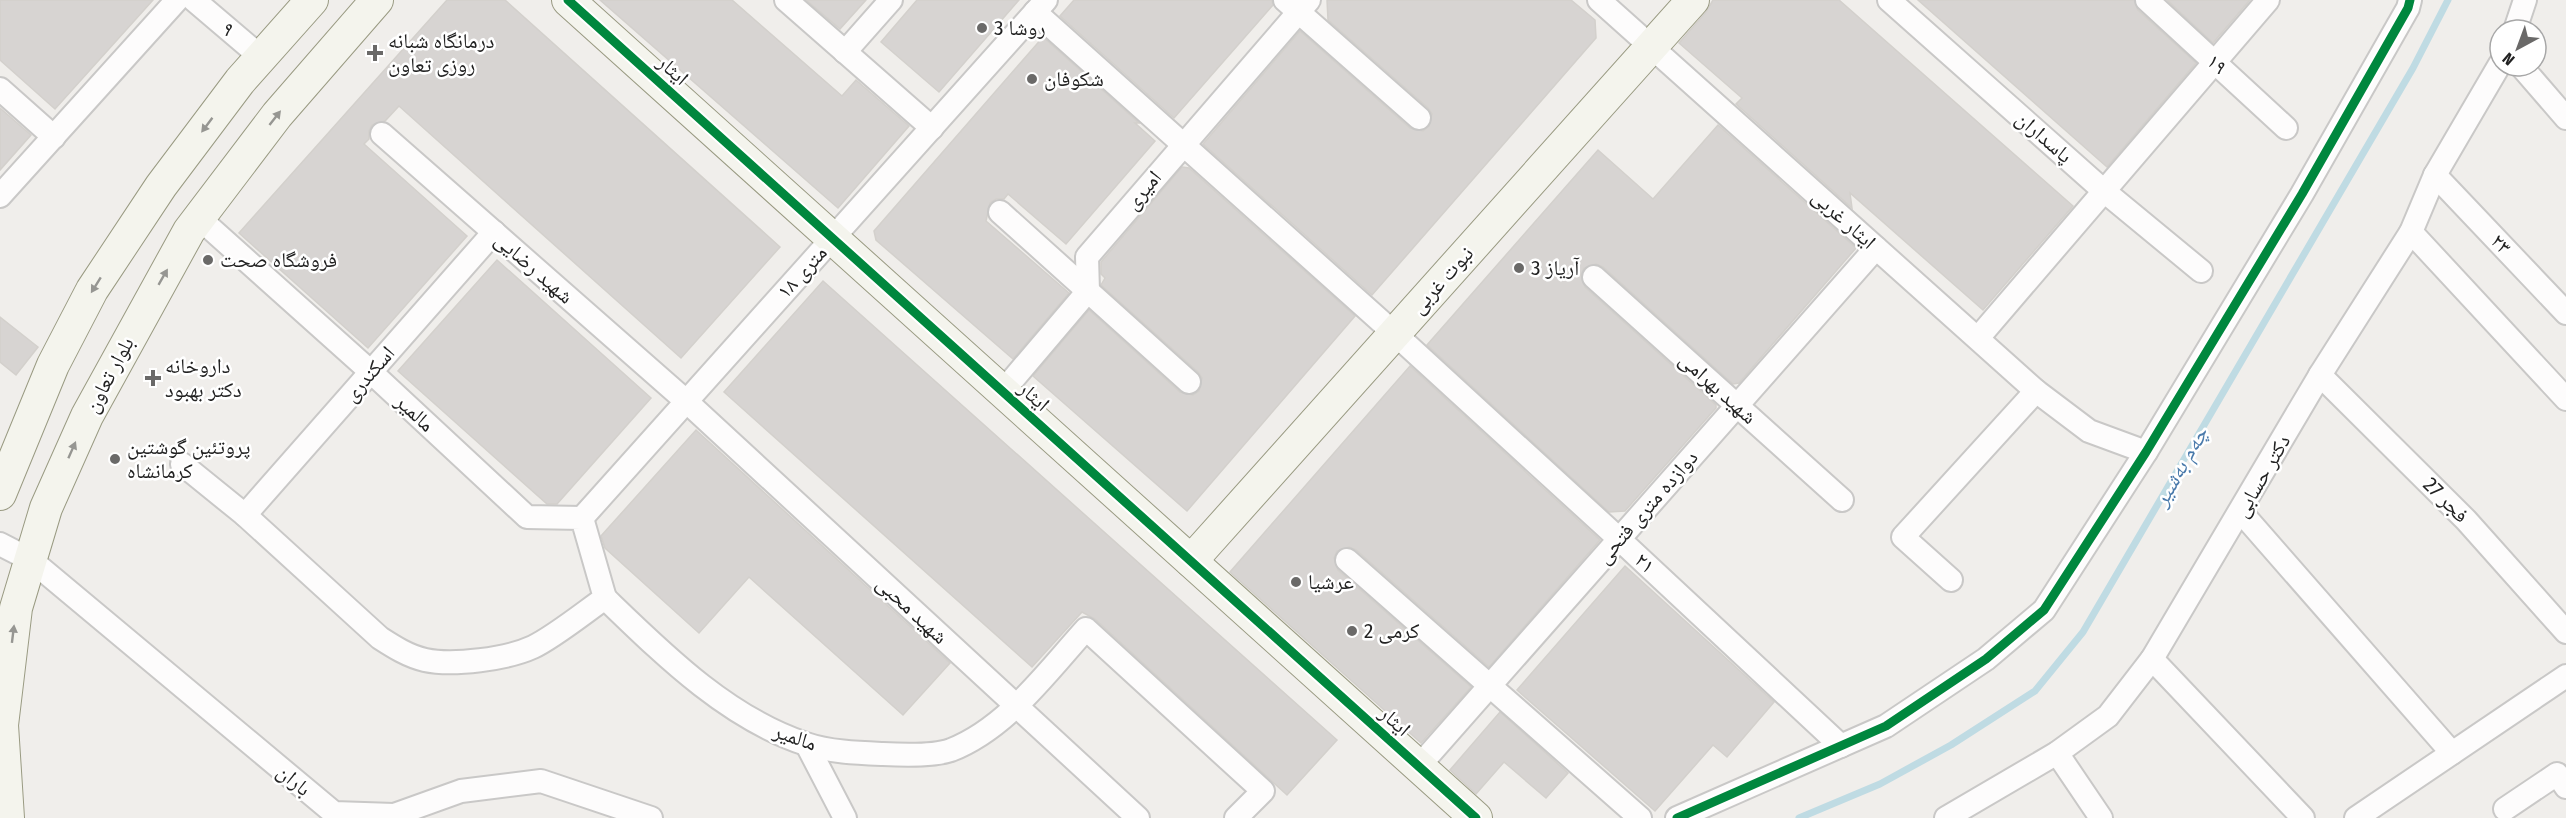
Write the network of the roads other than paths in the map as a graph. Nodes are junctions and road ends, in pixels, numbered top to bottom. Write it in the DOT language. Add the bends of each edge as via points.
graph roads {
  1 [pos="177,0"];
  2 [pos="194,0"];
  3 [pos="312,0"];
  4 [pos="377,0"];
  5 [pos="568,0"];
  6 [pos="786,0"];
  7 [pos="891,0"];
  8 [pos="1599,0"];
  9 [pos="1693,0"];
  10 [pos="1889,0"];
  11 [pos="2147,0"];
  12 [pos="2268,0"];
  13 [pos="2410,0"];
  14 [pos="2525,0"];
  15 [pos="1298,4"];
  16 [pos="1040,6"];
  17 [pos="2519,18"];
  18 [pos="1651,48"];
  19 [pos="845,52"];
  20 [pos="261,57"];
  21 [pos="2215,62"];
  22 [pos="2492,78"];
  23 [pos="2531,78"];
  24 [pos="0,89"];
  25 [pos="1419,118"];
  26 [pos="2566,118"];
  27 [pos="932,128"];
  28 [pos="2286,128"];
  29 [pos="382,134"];
  30 [pos="54,137"];
  31 [pos="1182,145"];
  32 [pos="2435,175"];
  33 [pos="2104,191"];
  34 [pos="0,196"];
  35 [pos="1000,212"];
  36 [pos="199,218"];
  37 [pos="494,232"];
  38 [pos="2411,232"];
  39 [pos="833,238"];
  40 [pos="1876,248"];
  41 [pos="2201,271"];
  42 [pos="1594,277"];
  43 [pos="1088,291"];
  44 [pos="2566,313"];
  45 [pos="1394,333"];
  46 [pos="1978,338"];
  47 [pos="371,372"];
  48 [pos="2320,375"];
  49 [pos="1189,381"];
  50 [pos="1003,391"];
  51 [pos="2036,391"];
  52 [pos="2566,399"];
  53 [pos="686,401"];
  54 [pos="1737,405"];
  55 [pos="2146,452"];
  56 [pos="182,464"];
  57 [pos="0,494"];
  58 [pos="1842,500"];
  59 [pos="2241,512"];
  60 [pos="245,515"];
  61 [pos="582,518"];
  62 [pos="1618,538"];
  63 [pos="0,544"];
  64 [pos="31,560"];
  65 [pos="1347,560"];
  66 [pos="1191,561"];
  67 [pos="1951,580"];
  68 [pos="605,598"];
  69 [pos="2566,632"];
  70 [pos="2152,659"];
  71 [pos="2566,676"];
  72 [pos="1489,686"];
  73 [pos="1016,706"];
  74 [pos="807,745"];
  75 [pos="1841,746"];
  76 [pos="2057,753"];
  77 [pos="2452,753"];
  78 [pos="1419,766"];
  79 [pos="2566,788"];
  80 [pos="2505,809"];
  81 [pos="1951,817"];
  82 [pos="8,818"];
  83 [pos="651,818"];
  84 [pos="845,818"];
  85 [pos="1138,818"];
  86 [pos="1236,818"];
  87 [pos="1476,818"];
  88 [pos="1640,818"];
  89 [pos="1677,818"];
  90 [pos="2101,818"];
  91 [pos="2303,818"];
  92 [pos="2355,818"];
  1 -- 30 [label="street"];
  2 -- 20 [label="street, ۹"];
  3 -- 20 [label="street"];
  36 -- 4 [label="street, بلوار تعاون, one-way" via="277,115"];
  5 -- 39 [label="street, ایثار"];
  6 -- 19 [label="street"];
  7 -- 19 [label="street"];
  8 -- 18 [label="street, ایثار غربی"];
  9 -- 18 [label="street, نبوت غربی"];
  10 -- 33 [label="street, پاسداران"];
  11 -- 21 [label="street, ۱۹"];
  12 -- 21 [label="street"];
  13 -- 55 [label="street" via="2302,194"];
  14 -- 17 [label="street"];
  15 -- 25 [label="street"];
  15 -- 31 [label="street, امیری"];
  16 -- 27 [label="street, ۱۸ متری"];
  16 -- 31 [label="street, ۲۱"];
  18 -- 40 [label="street, ایثار غربی"];
  18 -- 45 [label="street, نبوت غربی"];
  19 -- 27 [label="street"];
  20 -- 57 [label="street, one-way" via="160,186 92,291 52,365"];
  21 -- 28 [label="street, ۱۹"];
  21 -- 33 [label="street"];
  22 -- 32 [label="street, دکتر حسابی"];
  23 -- 26 [label="street"];
  24 -- 30 [label="street"];
  27 -- 39 [label="street, ۱۸ متری"];
  29 -- 37 [label="street, شهید رضایی"];
  30 -- 34 [label="street"];
  31 -- 43 [label="street, امیری" via="1087,257"];
  31 -- 45 [label="street, ۲۱"];
  32 -- 38 [label="street, دکتر حسابی"];
  32 -- 44 [label="street, ۲۳"];
  33 -- 41 [label="street, پاسداران"];
  33 -- 46 [label="street"];
  35 -- 43 [label="street"];
  36 -- 47 [label="street, مالمیر"];
  64 -- 36 [label="street, بلوار تعاون, one-way" via="46,508 87,416"];
  37 -- 47 [label="street, اسکندری"];
  37 -- 53 [label="street, شهید رضایی"];
  38 -- 48 [label="street, دکتر حسابی"];
  38 -- 52 [label="street"];
  39 -- 50 [label="street, ایثار"];
  39 -- 53 [label="street, ۱۸ متری"];
  40 -- 46 [label="street, ایثار غربی"];
  40 -- 54 [label="street, دوازده متری فتحی"];
  42 -- 54 [label="street, شهید بهرامی"];
  43 -- 49 [label="street"];
  43 -- 50 [label="street"];
  45 -- 62 [label="street, ۲۱"];
  45 -- 66 [label="street, نبوت غربی"];
  46 -- 51 [label="street, ایثار غربی"];
  47 -- 60 [label="street, اسکندری"];
  47 -- 61 [label="street, مالمیر" via="527,517"];
  48 -- 59 [label="street, دکتر حسابی"];
  48 -- 69 [label="street, فجر 27" via="2466,520"];
  50 -- 66 [label="street, ایثار"];
  51 -- 55 [label="street, ایثار غربی" via="2089,431"];
  51 -- 67 [label="street" via="1903,537"];
  53 -- 61 [label="street, ۱۸ متری"];
  53 -- 73 [label="street, شهید محبی"];
  54 -- 58 [label="street, شهید بهرامی"];
  54 -- 62 [label="street, دوازده متری فتحی"];
  55 -- 75 [label="street" via="2044,610 1986,659 1886,726"];
  56 -- 60 [label="street"];
  59 -- 70 [label="street, دکتر حسابی"];
  59 -- 77 [label="street"];
  60 -- 68 [label="street" via="380,638 400,651 426,660 494,658 533,647"];
  61 -- 68 [label="street, مالمیر"];
  62 -- 72 [label="street, دوازده متری فتحی"];
  62 -- 75 [label="street, ۲۱"];
  63 -- 64 [label="street, باران"];
  82 -- 64 [label="street, بلوار تعاون, one-way" via="2,725 16,608"];
  64 -- 83 [label="street, باران" via="334,813 394,815 460,791 541,781"];
  65 -- 72 [label="street"];
  66 -- 78 [label="street, ایثار"];
  68 -- 74 [label="street, مالمیر" via="651,643 752,721"];
  70 -- 76 [label="street, دکتر حسابی" via="2108,716"];
  70 -- 91 [label="street"];
  71 -- 77 [label="street"];
  72 -- 78 [label="street, دوازده متری فتحی"];
  72 -- 88 [label="street"];
  73 -- 74 [label="street, مالمیر" via="979,734 949,750 904,755"];
  73 -- 85 [label="street, شهید محبی"];
  73 -- 86 [label="street, مالمیر" via="1086,629 1263,791"];
  74 -- 84 [label="street"];
  75 -- 89 [label="street"];
  76 -- 81 [label="street, دکتر حسابی"];
  76 -- 90 [label="street"];
  77 -- 92 [label="street"];
  78 -- 87 [label="street, ایثار"];
  79 -- 80 [label="street" via="2557,774"];
}
